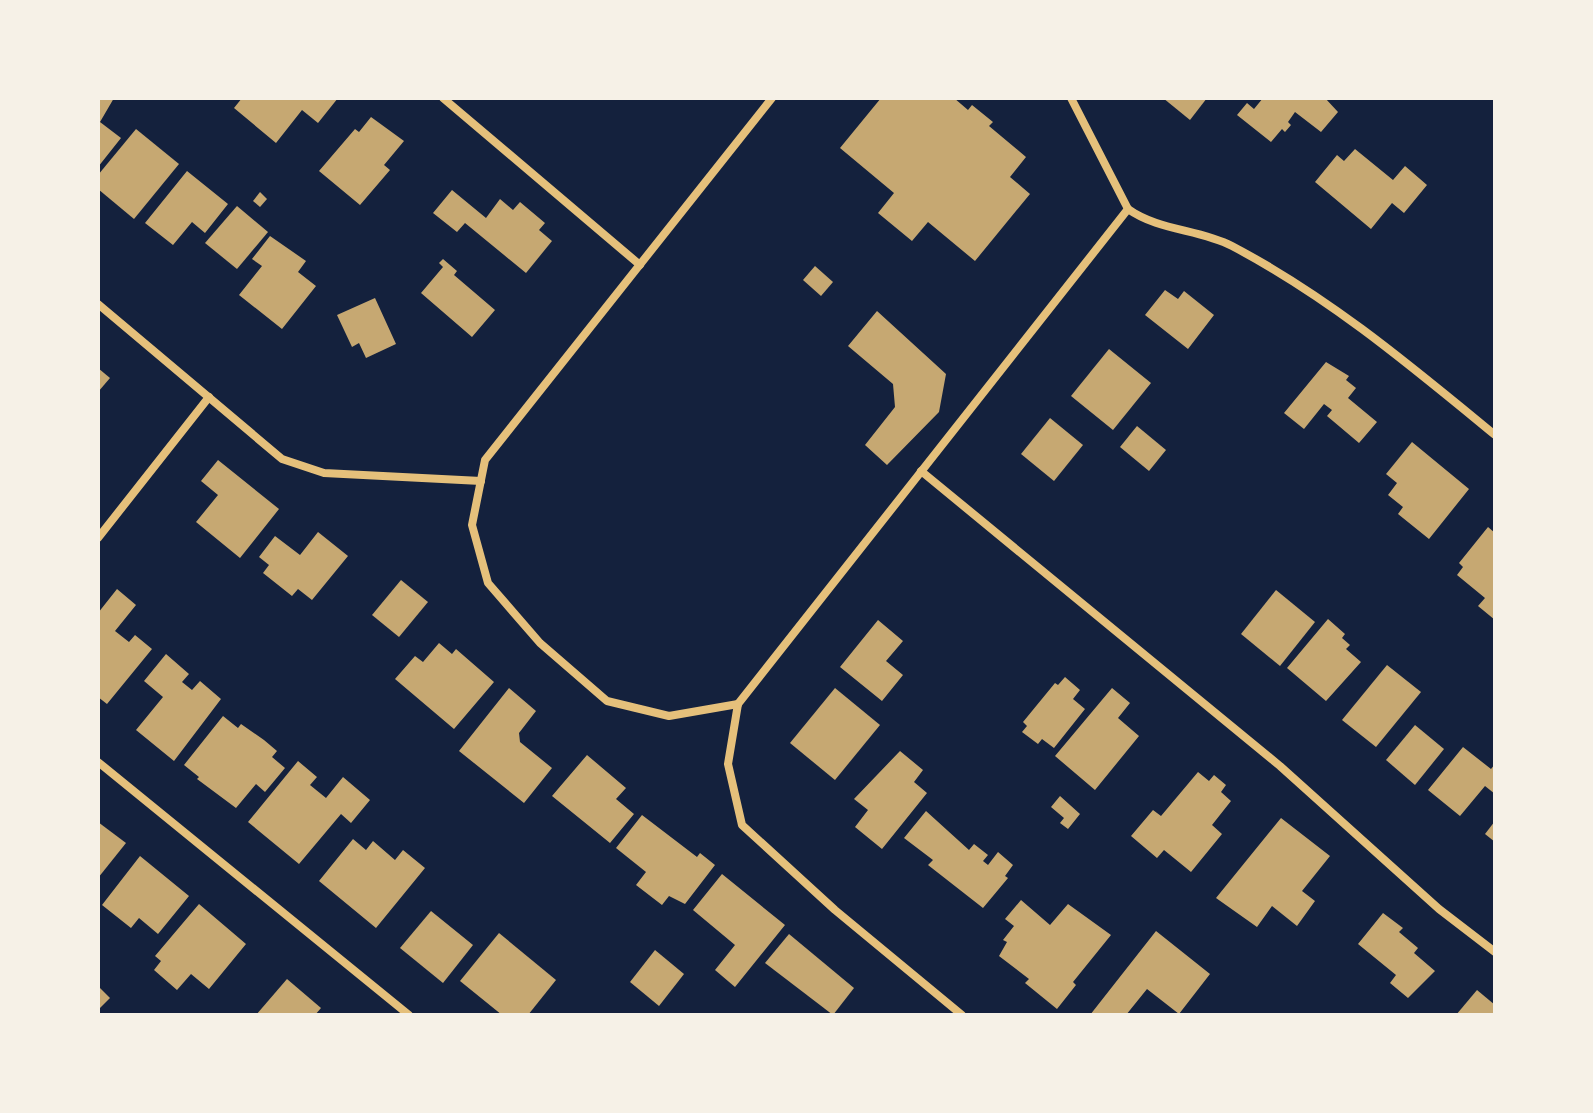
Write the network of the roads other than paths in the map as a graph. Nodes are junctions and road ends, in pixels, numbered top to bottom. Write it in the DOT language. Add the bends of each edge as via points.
graph roads {
  1 [pos="443,98"];
  2 [pos="772,98"];
  3 [pos="1071,98"];
  4 [pos="1128,209"];
  5 [pos="640,265"];
  6 [pos="98,304"];
  7 [pos="209,397"];
  8 [pos="1495,435"];
  9 [pos="921,471"];
  10 [pos="481,481"];
  11 [pos="98,538"];
  12 [pos="738,704"];
  13 [pos="98,762"];
  14 [pos="1495,952"];
  15 [pos="409,1015"];
  16 [pos="962,1015"];
  1 -- 5 [label="street"];
  2 -- 5 [label="street"];
  3 -- 4 [label="street"];
  4 -- 8 [label="street" via="1142,219 1229,245 1354,320"];
  4 -- 9 [label="street"];
  5 -- 10 [label="street" via="485,460"];
  6 -- 7 [label="street"];
  7 -- 10 [label="street" via="282,459 324,473"];
  7 -- 11 [label="street"];
  9 -- 12 [label="street"];
  9 -- 14 [label="street" via="1280,766 1439,909"];
  10 -- 12 [label="street" via="472,525 488,583 540,643 607,701 669,716"];
  12 -- 16 [label="street" via="728,764 742,825"];
  13 -- 15 [label="street"];
}
